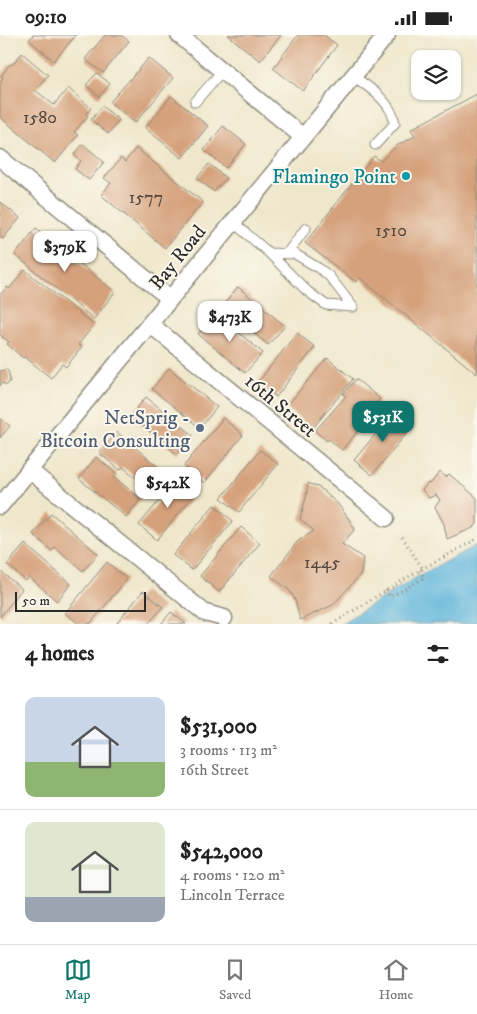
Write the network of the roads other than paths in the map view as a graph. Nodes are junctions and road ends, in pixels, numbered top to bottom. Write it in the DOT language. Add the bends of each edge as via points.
graph roads {
  1 [pos="179,35"];
  2 [pos="386,35"];
  3 [pos="222,71"];
  4 [pos="353,76"];
  5 [pos="195,102"];
  6 [pos="302,137"];
  7 [pos="375,145"];
  8 [pos="0,158"];
  9 [pos="233,222"];
  10 [pos="306,228"];
  11 [pos="269,253"];
  12 [pos="288,253"];
  13 [pos="170,299"];
  14 [pos="150,324"];
  15 [pos="29,470"];
  16 [pos="0,506"];
  17 [pos="386,519"];
  18 [pos="224,618"];
  1 -- 3 [label="street"];
  2 -- 4 [label="street, Bay Road"];
  3 -- 5 [label="lane"];
  3 -- 6 [label="street"];
  4 -- 6 [label="street, Bay Road"];
  4 -- 7 [label="lane" via="374,91 393,113 395,123"];
  6 -- 9 [label="street, Bay Road"];
  8 -- 13 [label="street"];
  9 -- 11 [label="lane"];
  9 -- 13 [label="street, Bay Road"];
  10 -- 12 [label="lane"];
  11 -- 12 [label="lane"];
  11 -- 12 [label="lane" via="326,305 353,307 329,276 295,253"];
  13 -- 14 [label="street, Bay Road"];
  14 -- 15 [label="street, Bay Road"];
  14 -- 17 [label="street, 16th Street"];
  15 -- 16 [label="street, Bay Road"];
  15 -- 18 [label="street" via="205,613"];
}
